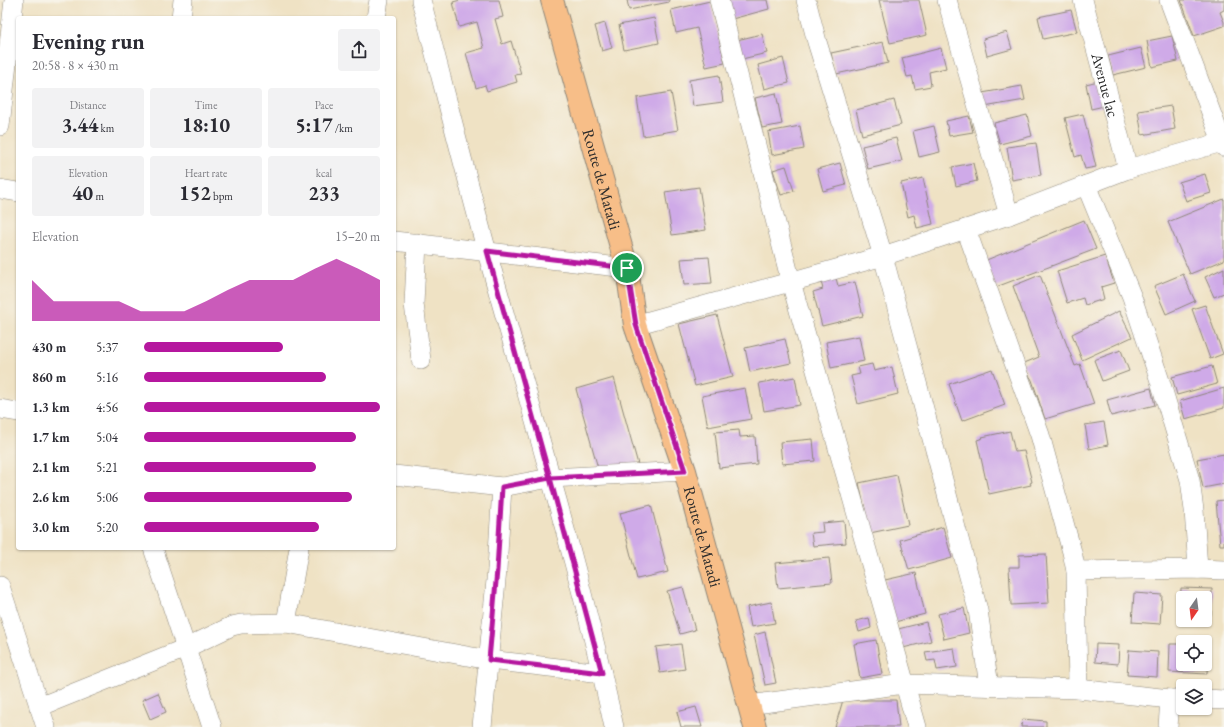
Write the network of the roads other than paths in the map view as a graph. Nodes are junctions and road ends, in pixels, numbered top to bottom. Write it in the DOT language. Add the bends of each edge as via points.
graph roads {
  1 [pos="14,0"];
  2 [pos="183,0"];
  3 [pos="379,0"];
  4 [pos="421,0"];
  5 [pos="552,0"];
  6 [pos="719,0"];
  7 [pos="806,0"];
  8 [pos="947,0"];
  9 [pos="1083,0"];
  10 [pos="1169,0"];
  11 [pos="181,16"];
  12 [pos="376,16"];
  13 [pos="0,126"];
  14 [pos="1223,145"];
  15 [pos="1128,169"];
  16 [pos="1086,185"];
  17 [pos="0,189"];
  18 [pos="16,192"];
  19 [pos="1009,215"];
  20 [pos="966,229"];
  21 [pos="396,240"];
  22 [pos="417,243"];
  23 [pos="487,251"];
  24 [pos="883,256"];
  25 [pos="627,268"];
  26 [pos="792,282"];
  27 [pos="636,325"];
  28 [pos="421,360"];
  29 [pos="0,410"];
  30 [pos="16,412"];
  31 [pos="685,471"];
  32 [pos="396,474"];
  33 [pos="550,478"];
  34 [pos="502,487"];
  35 [pos="154,550"];
  36 [pos="299,550"];
  37 [pos="1198,569"];
  38 [pos="1224,570"];
  39 [pos="1076,571"];
  40 [pos="0,586"];
  41 [pos="286,623"];
  42 [pos="186,648"];
  43 [pos="489,660"];
  44 [pos="602,673"];
  45 [pos="904,684"];
  46 [pos="989,686"];
  47 [pos="1078,689"];
  48 [pos="1176,699"];
  49 [pos="1212,699"];
  50 [pos="1224,700"];
  51 [pos="749,705"];
  52 [pos="39,707"];
  53 [pos="46,727"];
  54 [pos="212,727"];
  55 [pos="482,727"];
  56 [pos="614,727"];
  57 [pos="755,727"];
  58 [pos="917,727"];
  59 [pos="1168,727"];
  1 -- 13 [label="street"];
  2 -- 11 [label="street"];
  3 -- 12 [label="street"];
  4 -- 23 [label="street"];
  5 -- 25 [label="main road, Route de Matadi"];
  6 -- 26 [label="street"];
  7 -- 24 [label="street"];
  8 -- 19 [label="street"];
  9 -- 15 [label="street, Avenue lac"];
  10 -- 14 [label="street"];
  14 -- 15 [label="street"];
  15 -- 16 [label="street"];
  16 -- 19 [label="street"];
  16 -- 37 [label="street" via="1132,297 1190,480"];
  17 -- 18 [label="street"];
  19 -- 20 [label="street"];
  20 -- 24 [label="street"];
  20 -- 39 [label="street" via="1040,435"];
  21 -- 22 [label="street"];
  22 -- 23 [label="street"];
  22 -- 28 [label="street" via="414,304"];
  23 -- 25 [label="street"];
  23 -- 33 [label="street"];
  24 -- 26 [label="street"];
  24 -- 46 [label="street" via="978,610"];
  25 -- 27 [label="main road, Route de Matadi"];
  26 -- 27 [label="street"];
  26 -- 45 [label="street"];
  27 -- 31 [label="main road, Route de Matadi"];
  29 -- 30 [label="street"];
  31 -- 33 [label="street"];
  31 -- 51 [label="main road, Route de Matadi"];
  32 -- 34 [label="street"];
  33 -- 34 [label="street"];
  33 -- 44 [label="street"];
  34 -- 43 [label="street"];
  35 -- 42 [label="street"];
  36 -- 41 [label="street"];
  37 -- 38 [label="street"];
  37 -- 39 [label="street"];
  39 -- 47 [label="street"];
  40 -- 52 [label="street"];
  41 -- 42 [label="street" via="232,626"];
  41 -- 43 [label="street"];
  42 -- 52 [label="street"];
  42 -- 54 [label="street"];
  43 -- 44 [label="street"];
  43 -- 55 [label="street"];
  44 -- 56 [label="street"];
  45 -- 46 [label="street"];
  45 -- 51 [label="street"];
  45 -- 58 [label="street"];
  46 -- 47 [label="street"];
  47 -- 48 [label="street"];
  48 -- 59 [label="street"];
  49 -- 50 [label="street"];
  51 -- 57 [label="main road, Route de Matadi"];
  52 -- 53 [label="street"];
}
